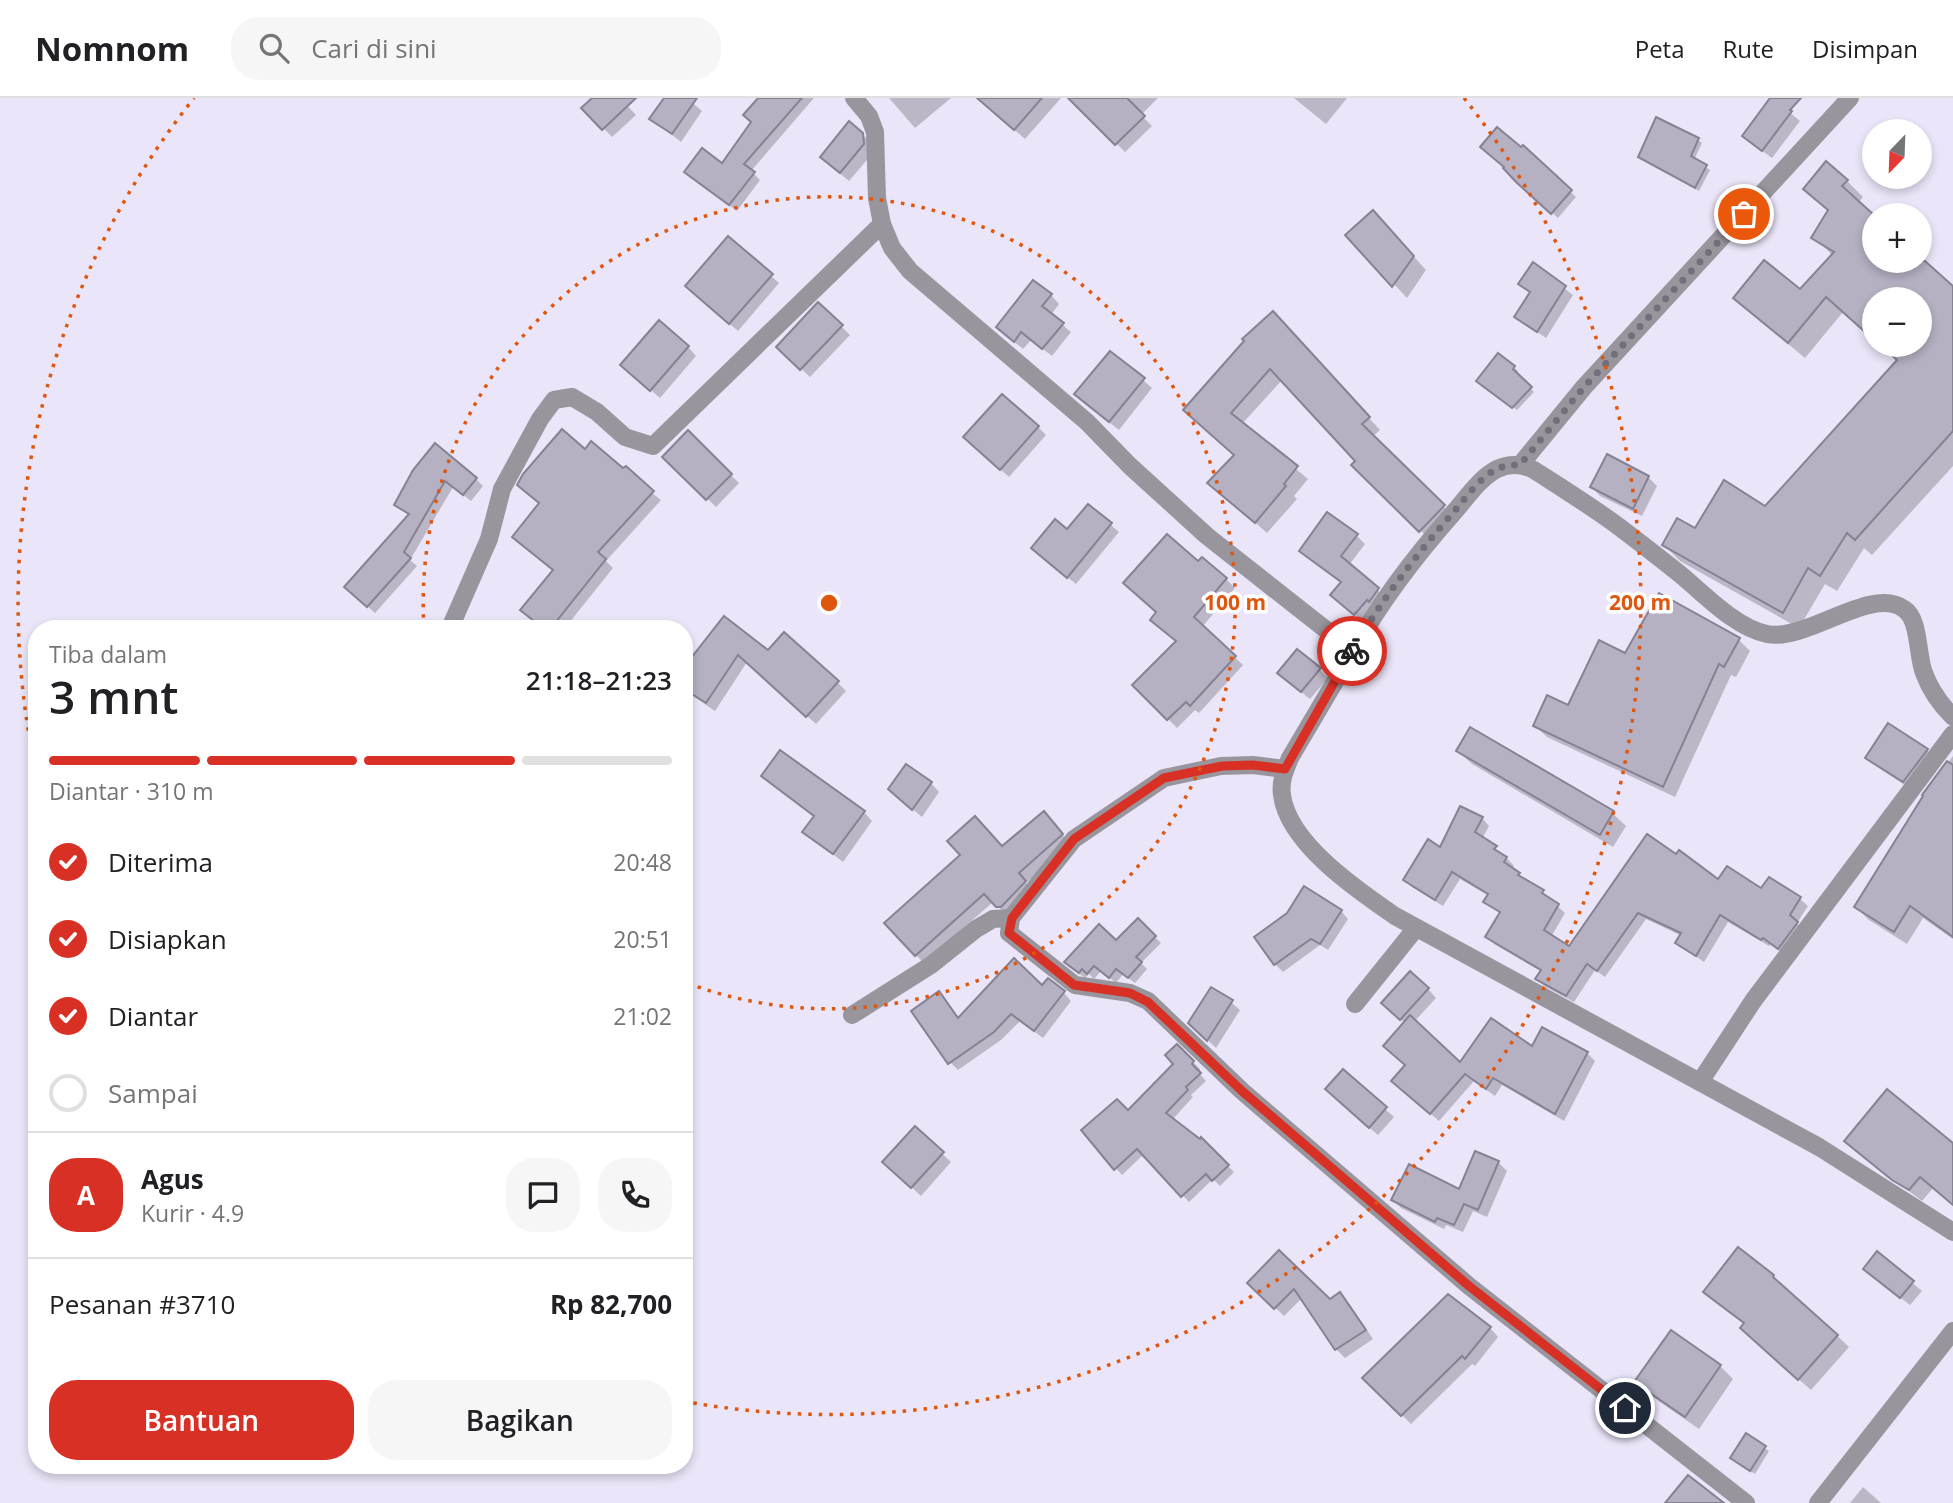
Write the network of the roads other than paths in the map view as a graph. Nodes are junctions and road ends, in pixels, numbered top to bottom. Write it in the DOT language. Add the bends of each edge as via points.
graph roads {
  1 [pos="854,98"];
  2 [pos="1850,98"];
  3 [pos="882,224"];
  4 [pos="1520,465"];
  5 [pos="453,620"];
  6 [pos="1353,651"];
  7 [pos="1953,717"];
  8 [pos="1953,734"];
  9 [pos="1285,769"];
  10 [pos="1012,918"];
  11 [pos="1416,928"];
  12 [pos="1355,1004"];
  13 [pos="852,1015"];
  14 [pos="1700,1082"];
  15 [pos="1953,1232"];
  16 [pos="1953,1331"];
  17 [pos="1746,1503"];
  18 [pos="1818,1503"];
  1 -- 3 [label="street" via="875,132"];
  2 -- 4 [label="street" via="1584,387"];
  3 -- 5 [label="street" via="653,446 625,437 572,397 554,400 502,489 489,538"];
  3 -- 6 [label="street" via="892,248 910,271 1087,422 1207,536"];
  4 -- 6 [label="street" via="1500,467 1481,481 1392,587"];
  4 -- 7 [label="street" via="1616,524 1757,631 1780,635 1887,603 1906,609 1913,621 1923,672"];
  6 -- 9 [label="street"];
  8 -- 14 [label="street" via="1753,1002"];
  9 -- 10 [label="street" via="1222,766 1164,778 1074,839"];
  9 -- 11 [label="street" via="1281,785 1285,807 1298,831 1339,874"];
  10 -- 13 [label="street" via="993,919 976,929"];
  10 -- 17 [label="street" via="1011,936 1069,982 1130,993 1148,1002 1242,1091 1469,1286"];
  11 -- 12 [label="street"];
  11 -- 14 [label="street"];
  14 -- 15 [label="street" via="1819,1146"];
  16 -- 18 [label="street"];
}
